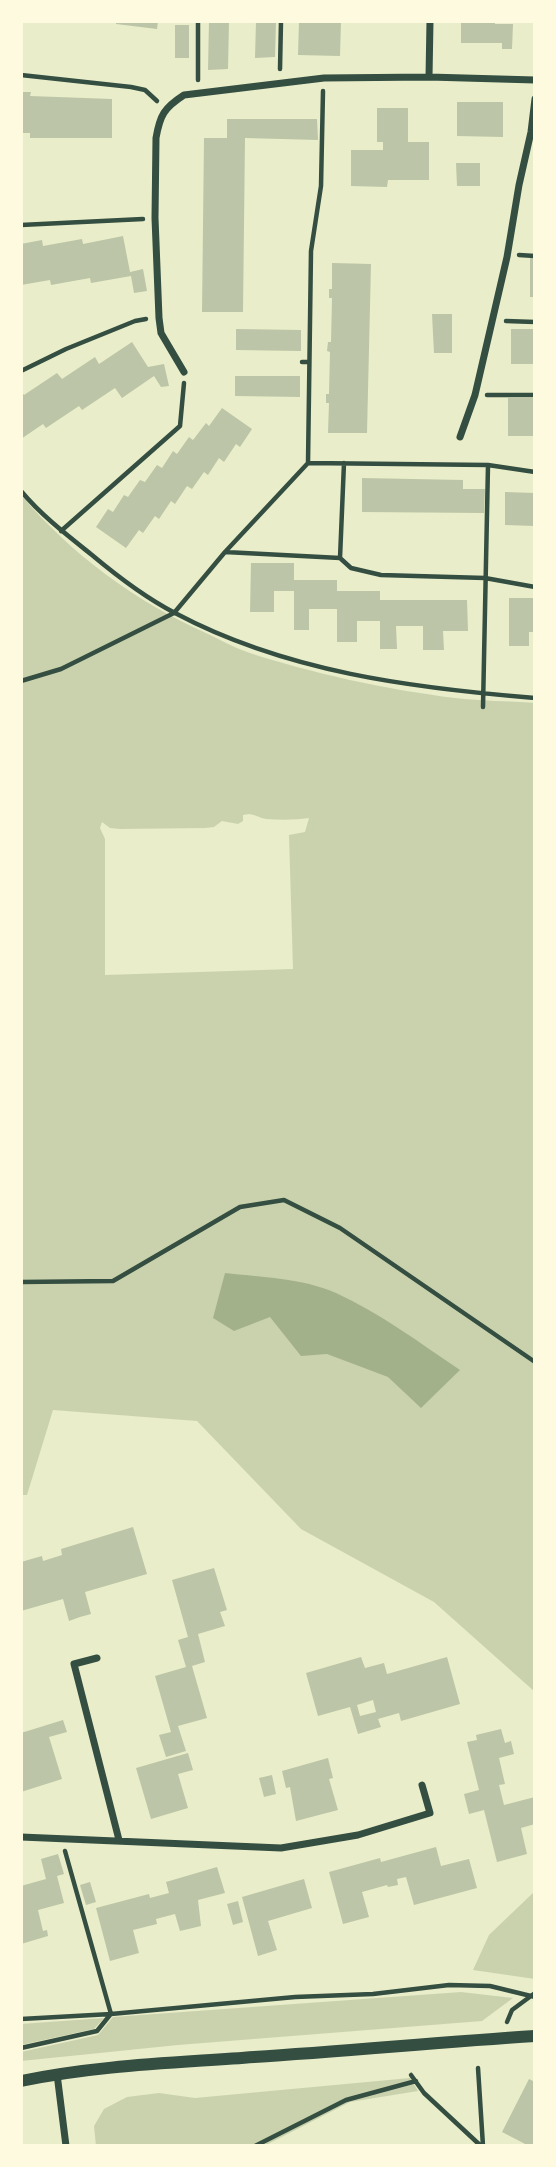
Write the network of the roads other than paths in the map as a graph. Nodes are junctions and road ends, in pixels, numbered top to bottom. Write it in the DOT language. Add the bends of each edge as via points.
graph roads {
  1 [pos="430,21"];
  2 [pos="429,77"];
  3 [pos="535,80"];
  4 [pos="535,99"];
  5 [pos="184,372"];
  6 [pos="460,437"];
  7 [pos="97,1658"];
  8 [pos="422,1786"];
  9 [pos="21,1837"];
  10 [pos="119,1840"];
  11 [pos="535,2036"];
  12 [pos="57,2074"];
  13 [pos="21,2081"];
  14 [pos="66,2146"];
  1 -- 2 [label="street"];
  2 -- 3 [label="street"];
  2 -- 5 [label="street" via="281,82 184,95 165,108 156,138 159,318 161,333"];
  4 -- 6 [label="street" via="507,257 475,394"];
  7 -- 10 [label="street" via="74,1664"];
  8 -- 10 [label="street" via="430,1813 358,1835 281,1848"];
  9 -- 10 [label="street"];
  11 -- 12 [label="street" via="146,2063"];
  12 -- 13 [label="street"];
  12 -- 14 [label="street"];
}
